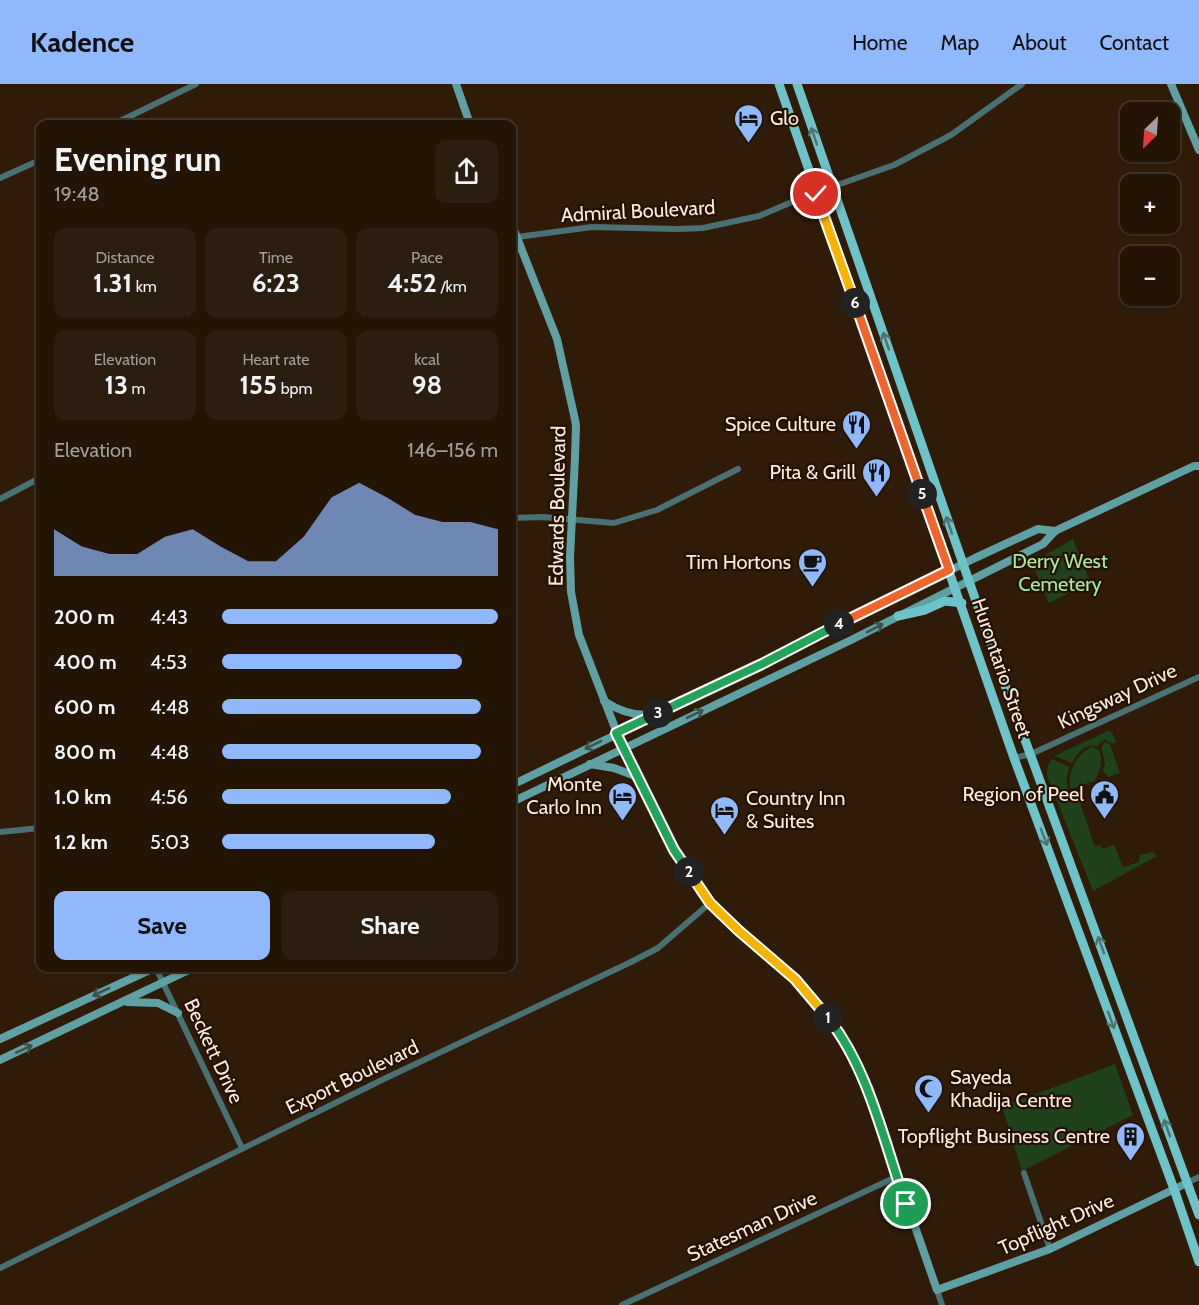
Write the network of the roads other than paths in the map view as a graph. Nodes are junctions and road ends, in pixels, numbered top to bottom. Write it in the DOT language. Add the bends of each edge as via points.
graph roads {
  1 [pos="196,84"];
  2 [pos="456,84"];
  3 [pos="779,84"];
  4 [pos="797,84"];
  5 [pos="1022,84"];
  6 [pos="1172,84"];
  7 [pos="122,120"];
  8 [pos="469,120"];
  9 [pos="1199,150"];
  10 [pos="36,162"];
  11 [pos="0,178"];
  12 [pos="832,187"];
  13 [pos="816,194"];
  14 [pos="516,238"];
  15 [pos="516,243"];
  16 [pos="1197,464"];
  17 [pos="738,469"];
  18 [pos="36,481"];
  19 [pos="0,499"];
  20 [pos="516,518"];
  21 [pos="571,520"];
  22 [pos="1055,531"];
  23 [pos="963,563"];
  24 [pos="949,570"];
  25 [pos="969,580"];
  26 [pos="956,587"];
  27 [pos="962,603"];
  28 [pos="898,616"];
  29 [pos="1199,677"];
  30 [pos="604,701"];
  31 [pos="655,715"];
  32 [pos="616,733"];
  33 [pos="623,749"];
  34 [pos="1031,754"];
  35 [pos="1014,758"];
  36 [pos="589,764"];
  37 [pos="539,772"];
  38 [pos="638,777"];
  39 [pos="516,783"];
  40 [pos="545,785"];
  41 [pos="516,800"];
  42 [pos="36,828"];
  43 [pos="0,832"];
  44 [pos="710,903"];
  45 [pos="146,972"];
  46 [pos="157,972"];
  47 [pos="185,972"];
  48 [pos="163,983"];
  49 [pos="124,1002"];
  50 [pos="178,1013"];
  51 [pos="0,1039"];
  52 [pos="0,1060"];
  53 [pos="242,1149"];
  54 [pos="1024,1173"];
  55 [pos="896,1177"];
  56 [pos="1199,1177"];
  57 [pos="1187,1183"];
  58 [pos="1174,1189"];
  59 [pos="1199,1215"];
  60 [pos="1050,1249"];
  61 [pos="1199,1262"];
  62 [pos="0,1268"];
  63 [pos="937,1290"];
  64 [pos="622,1305"];
  65 [pos="942,1305"];
  1 -- 7 [label="street"];
  2 -- 8 [label="main road"];
  3 -- 13 [label="main road, Hurontario Street"];
  12 -- 4 [label="main road, Hurontario Street, one-way"];
  5 -- 12 [label="street, Admiral Boulevard" via="951,135 894,165"];
  6 -- 9 [label="main road"];
  10 -- 11 [label="street"];
  12 -- 13 [label="street, Admiral Boulevard"];
  23 -- 12 [label="main road, Hurontario Street, one-way"];
  13 -- 14 [label="street, Admiral Boulevard" via="759,216 703,228 592,227"];
  13 -- 24 [label="main road, Hurontario Street"];
  15 -- 21 [label="main road, Edwards Boulevard" via="557,339 574,415"];
  16 -- 22 [label="main road"];
  17 -- 21 [label="street" via="657,510 614,523"];
  18 -- 19 [label="street"];
  20 -- 21 [label="street"];
  21 -- 30 [label="main road, Edwards Boulevard" via="571,592 579,635"];
  22 -- 23 [label="main road" via="1038,529"];
  22 -- 25 [label="main road" via="1043,544"];
  23 -- 24 [label="main road"];
  23 -- 25 [label="main road, Hurontario Street"];
  24 -- 26 [label="main road, Hurontario Street"];
  24 -- 31 [label="main road"];
  25 -- 26 [label="main road"];
  25 -- 34 [label="main road, Hurontario Street"];
  26 -- 27 [label="main road, Hurontario Street"];
  26 -- 28 [label="main road"];
  27 -- 28 [label="main road" via="945,601"];
  27 -- 35 [label="main road, Hurontario Street"];
  33 -- 28 [label="main road, one-way"];
  29 -- 34 [label="street, Kingsway Drive"];
  30 -- 31 [label="main road" via="632,714"];
  30 -- 32 [label="main road, Edwards Boulevard"];
  31 -- 32 [label="main road"];
  32 -- 33 [label="main road, Edwards Boulevard"];
  32 -- 37 [label="main road, one-way"];
  33 -- 36 [label="main road"];
  33 -- 38 [label="main road, Edwards Boulevard"];
  34 -- 35 [label="street, Kingsway Drive"];
  57 -- 34 [label="main road, Hurontario Street, one-way"];
  35 -- 58 [label="main road, Hurontario Street, one-way"];
  36 -- 38 [label="main road"];
  36 -- 40 [label="main road"];
  37 -- 39 [label="main road"];
  37 -- 40 [label="main road"];
  38 -- 44 [label="main road, Edwards Boulevard" via="674,850"];
  40 -- 41 [label="main road"];
  42 -- 43 [label="street"];
  44 -- 53 [label="street, Export Boulevard" via="658,948 632,962"];
  44 -- 55 [label="main road, Edwards Boulevard" via="795,979 834,1026 863,1081"];
  45 -- 51 [label="main road, one-way"];
  46 -- 48 [label="street, Beckett Drive"];
  47 -- 48 [label="main road"];
  48 -- 49 [label="main road"];
  48 -- 50 [label="street, Beckett Drive"];
  49 -- 50 [label="main road" via="158,1003"];
  52 -- 49 [label="main road, one-way"];
  50 -- 53 [label="street, Beckett Drive"];
  53 -- 62 [label="street, Export Boulevard"];
  54 -- 60 [label="street"];
  55 -- 63 [label="main road, Edwards Boulevard"];
  55 -- 64 [label="street, Statesman Drive"];
  56 -- 57 [label="street"];
  57 -- 58 [label="main road, Topflight Drive"];
  57 -- 59 [label="main road, Hurontario Street"];
  58 -- 60 [label="main road, Topflight Drive"];
  58 -- 61 [label="main road, Hurontario Street"];
  60 -- 63 [label="main road, Topflight Drive"];
  63 -- 65 [label="street, Edwards Boulevard"];
}
